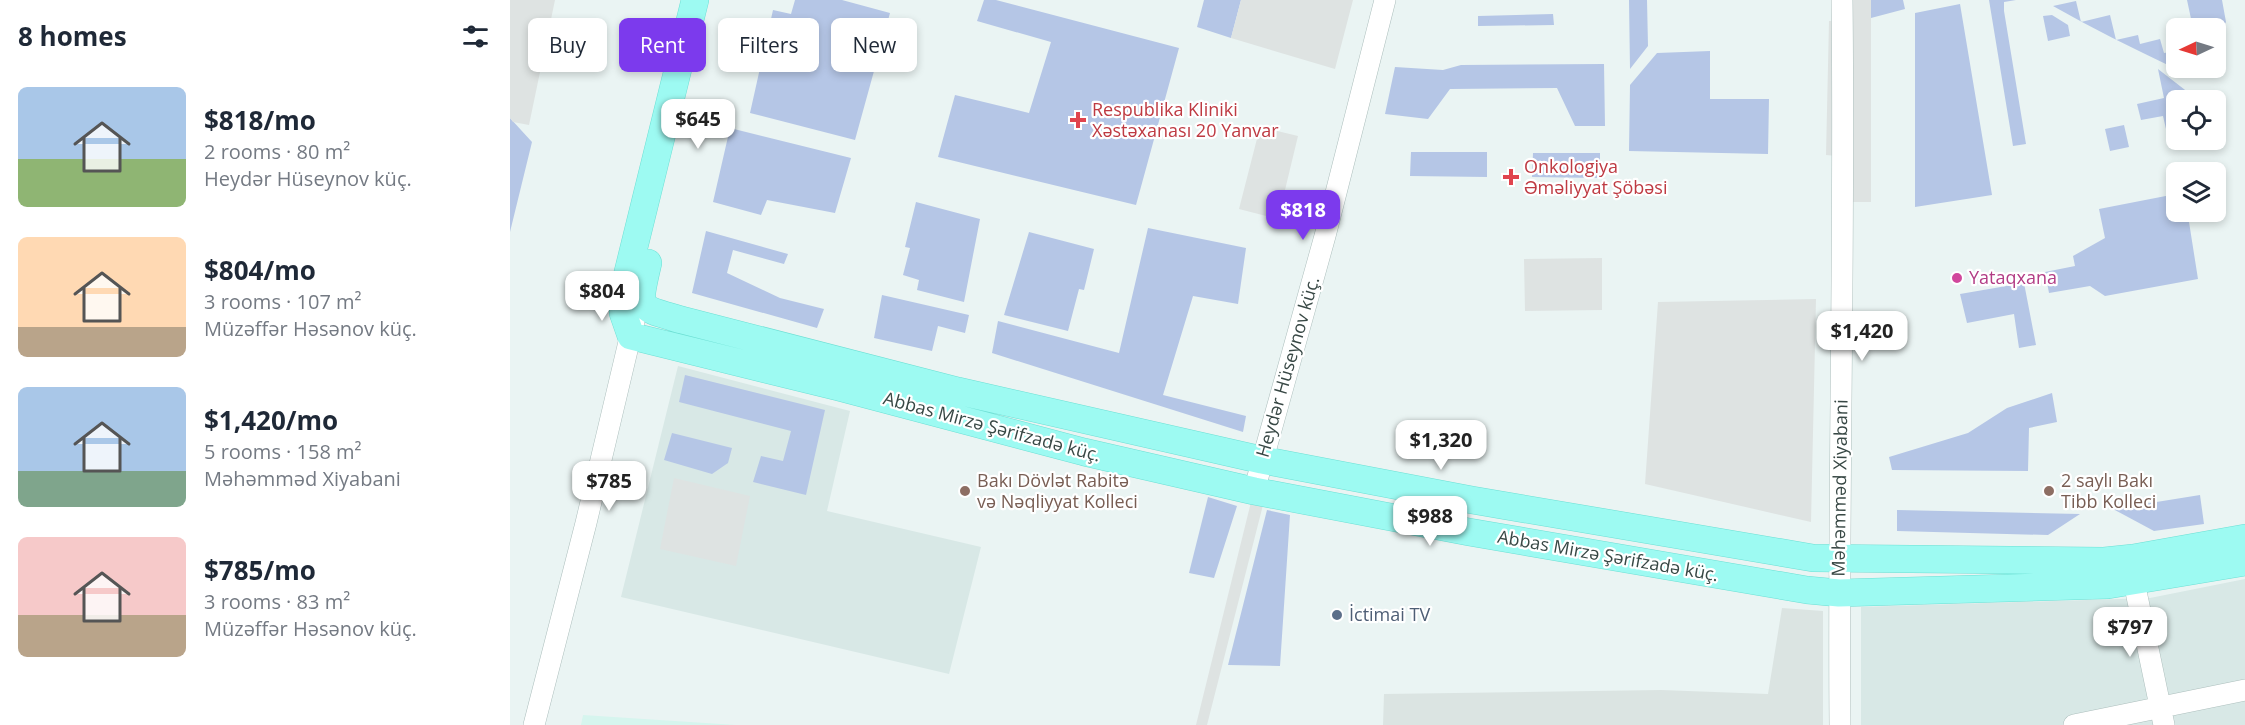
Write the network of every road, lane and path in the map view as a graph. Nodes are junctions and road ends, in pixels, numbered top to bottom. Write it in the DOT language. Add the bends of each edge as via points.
graph roads {
  1 [pos="695,0"];
  2 [pos="713,0"];
  3 [pos="1385,0"];
  4 [pos="1842,0"];
  5 [pos="632,314"];
  6 [pos="1262,460"];
  7 [pos="1254,490"];
  8 [pos="2245,538"];
  9 [pos="1839,560"];
  10 [pos="2245,562"];
  11 [pos="2134,582"];
  12 [pos="1839,592"];
  13 [pos="2245,690"];
  14 [pos="2162,716"];
  15 [pos="521,725"];
  16 [pos="534,725"];
  17 [pos="1840,725"];
  18 [pos="2074,725"];
  1 -- 5 [label="main road"];
  2 -- 5 [label="main road"];
  3 -- 6 [label="street, Heydər Hüseynov küç."];
  4 -- 9 [label="street, Məhəmməd Xiyabani"];
  5 -- 6 [label="main road, Abbas Mirzə Şərifzadə küç."];
  5 -- 7 [label="main road, Abbas Mirzə Şərifzadə küç." via="838,387 1084,452"];
  5 -- 15 [label="street"];
  5 -- 16 [label="street"];
  6 -- 7 [label="street, Heydər Hüseynov küç."];
  6 -- 9 [label="main road, Abbas Mirzə Şərifzadə küç." via="1472,500"];
  7 -- 12 [label="main road, Abbas Mirzə Şərifzadə küç." via="1469,532 1807,590"];
  8 -- 9 [label="main road, Abbas Mirzə Şərifzadə küç." via="2104,561"];
  9 -- 12 [label="street, Məhəmməd Xiyabani"];
  10 -- 11 [label="main road, Abbas Mirzə Şərifzadə küç."];
  11 -- 12 [label="main road, Abbas Mirzə Şərifzadə küç."];
  11 -- 14 [label="street"];
  12 -- 17 [label="street, Məhəmməd Xiyabani"];
  13 -- 14 [label="street"];
  14 -- 18 [label="street"];
}
